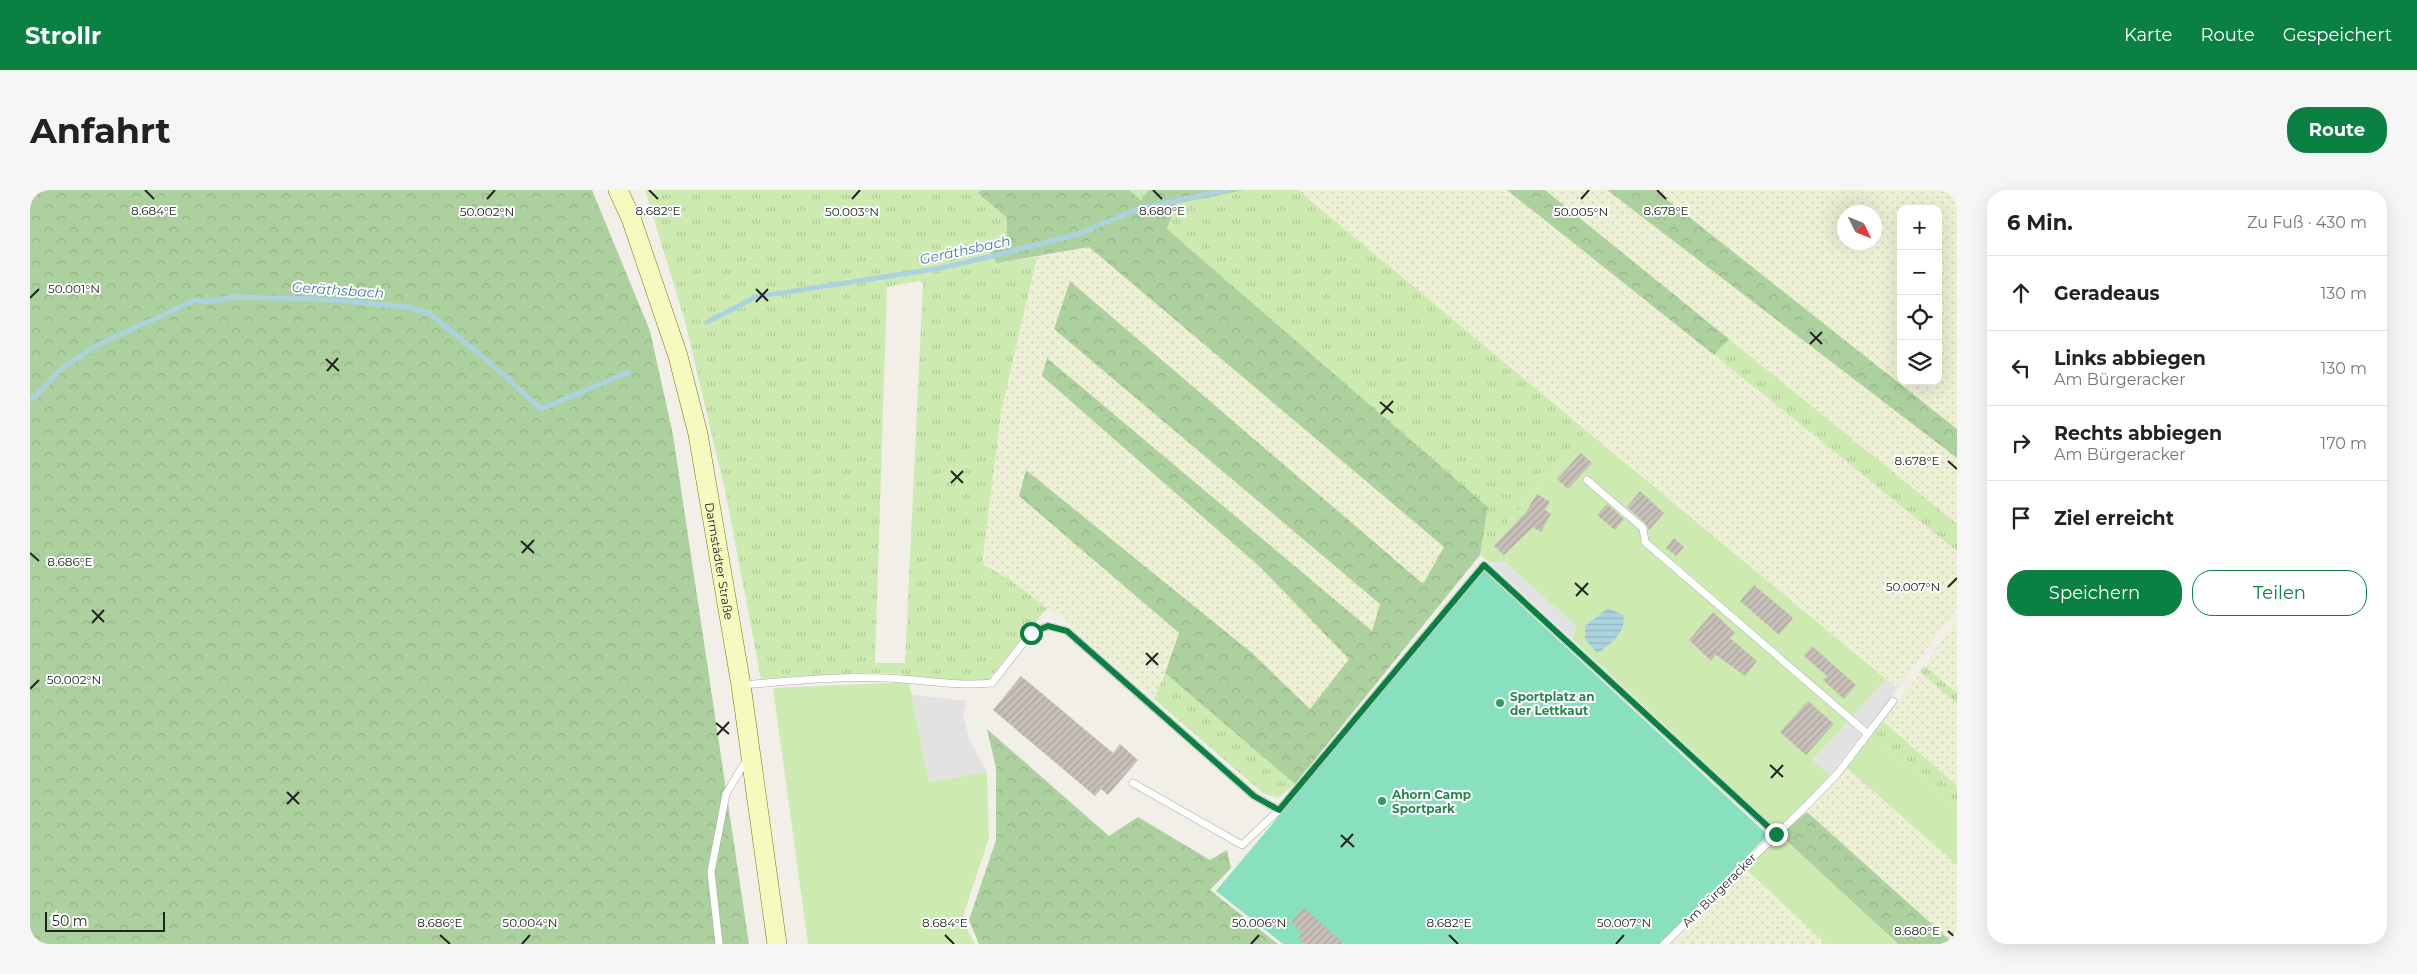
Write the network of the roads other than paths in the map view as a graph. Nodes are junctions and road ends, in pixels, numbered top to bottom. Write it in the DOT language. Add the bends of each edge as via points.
graph roads {
  1 [pos="618,190"];
  2 [pos="1587,480"];
  3 [pos="741,685"];
  4 [pos="1893,701"];
  5 [pos="1868,734"];
  6 [pos="750,754"];
  7 [pos="1133,783"];
  8 [pos="1279,810"];
  9 [pos="1776,834"];
  10 [pos="719,944"];
  11 [pos="777,944"];
  12 [pos="1664,944"];
  1 -- 3 [label="main road, Darmstädter Straße" via="631,218 678,356 695,425"];
  2 -- 5 [label="lane" via="1644,528 1645,542"];
  3 -- 6 [label="main road, Darmstädter Straße"];
  3 -- 8 [label="lane" via="870,677 914,678 967,685 992,683 1031,633 1048,626 1067,631 1254,796"];
  4 -- 5 [label="lane, Am Bürgeracker"];
  5 -- 9 [label="lane, Am Bürgeracker" via="1838,773"];
  6 -- 10 [label="lane" via="726,794 712,863"];
  6 -- 11 [label="main road, Darmstädter Straße"];
  7 -- 8 [label="lane" via="1242,845"];
  8 -- 9 [label="lane" via="1484,565"];
  9 -- 12 [label="lane, Am Bürgeracker"];
}
